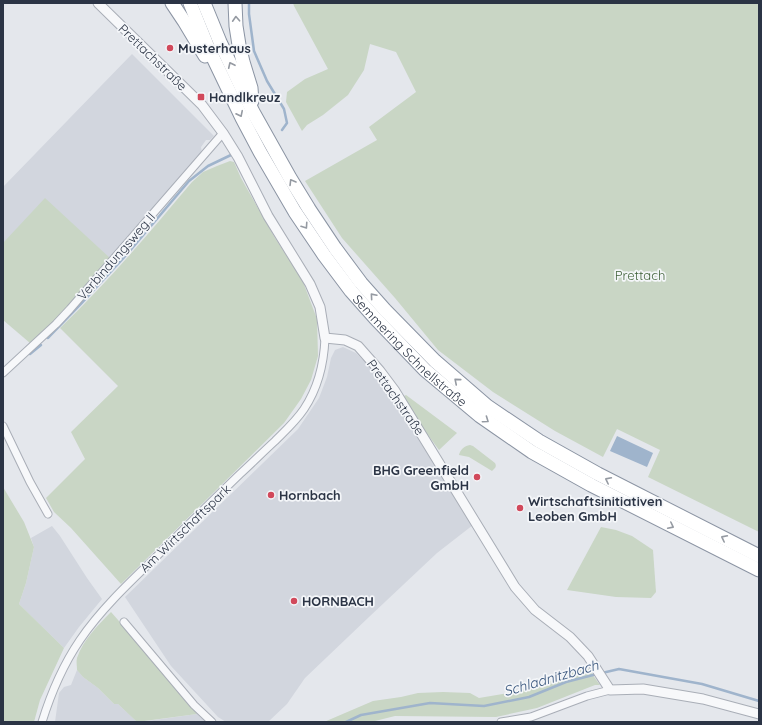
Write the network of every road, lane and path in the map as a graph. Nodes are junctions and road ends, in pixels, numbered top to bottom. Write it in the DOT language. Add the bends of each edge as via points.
graph roads {
  1 [pos="98,3"];
  2 [pos="172,3"];
  3 [pos="190,3"];
  4 [pos="204,3"];
  5 [pos="235,3"];
  6 [pos="223,79"];
  7 [pos="253,112"];
  8 [pos="223,133"];
  9 [pos="325,338"];
  10 [pos="3,373"];
  11 [pos="3,426"];
  12 [pos="48,514"];
  13 [pos="759,556"];
  14 [pos="759,570"];
  15 [pos="124,622"];
  16 [pos="608,686"];
  17 [pos="759,714"];
  18 [pos="42,722"];
  19 [pos="212,722"];
  20 [pos="501,722"];
  1 -- 8 [label="street, Prettachstraße" via="202,105"];
  2 -- 6 [label="highway" via="203,53"];
  3 -- 6 [label="highway, Semmering Schnellstraße"];
  7 -- 4 [label="highway, Semmering Schnellstraße, one-way"];
  7 -- 5 [label="highway, one-way" via="251,88 236,26"];
  6 -- 14 [label="highway, Semmering Schnellstraße, one-way" via="260,152 291,206 324,255 374,318 425,370 480,416 532,452 591,485"];
  13 -- 7 [label="highway, Semmering Schnellstraße, one-way" via="539,441 487,406 434,362 385,310 335,248 305,203"];
  8 -- 9 [label="street, Prettachstraße" via="268,216 310,284 320,307"];
  8 -- 10 [label="street, Verbindungsweg II" via="70,309"];
  9 -- 16 [label="street, Prettachstraße" via="345,340 358,346 380,371 395,391 515,587 535,610 570,637 588,656"];
  9 -- 18 [label="street, Am Wirtschaftspark" via="320,374 303,410 288,428 122,590 100,615 81,639 61,672"];
  11 -- 12 [label="street"];
  15 -- 19 [label="street" via="194,705"];
  16 -- 17 [label="street" via="703,699"];
  16 -- 20 [label="street" via="531,717"];
}
